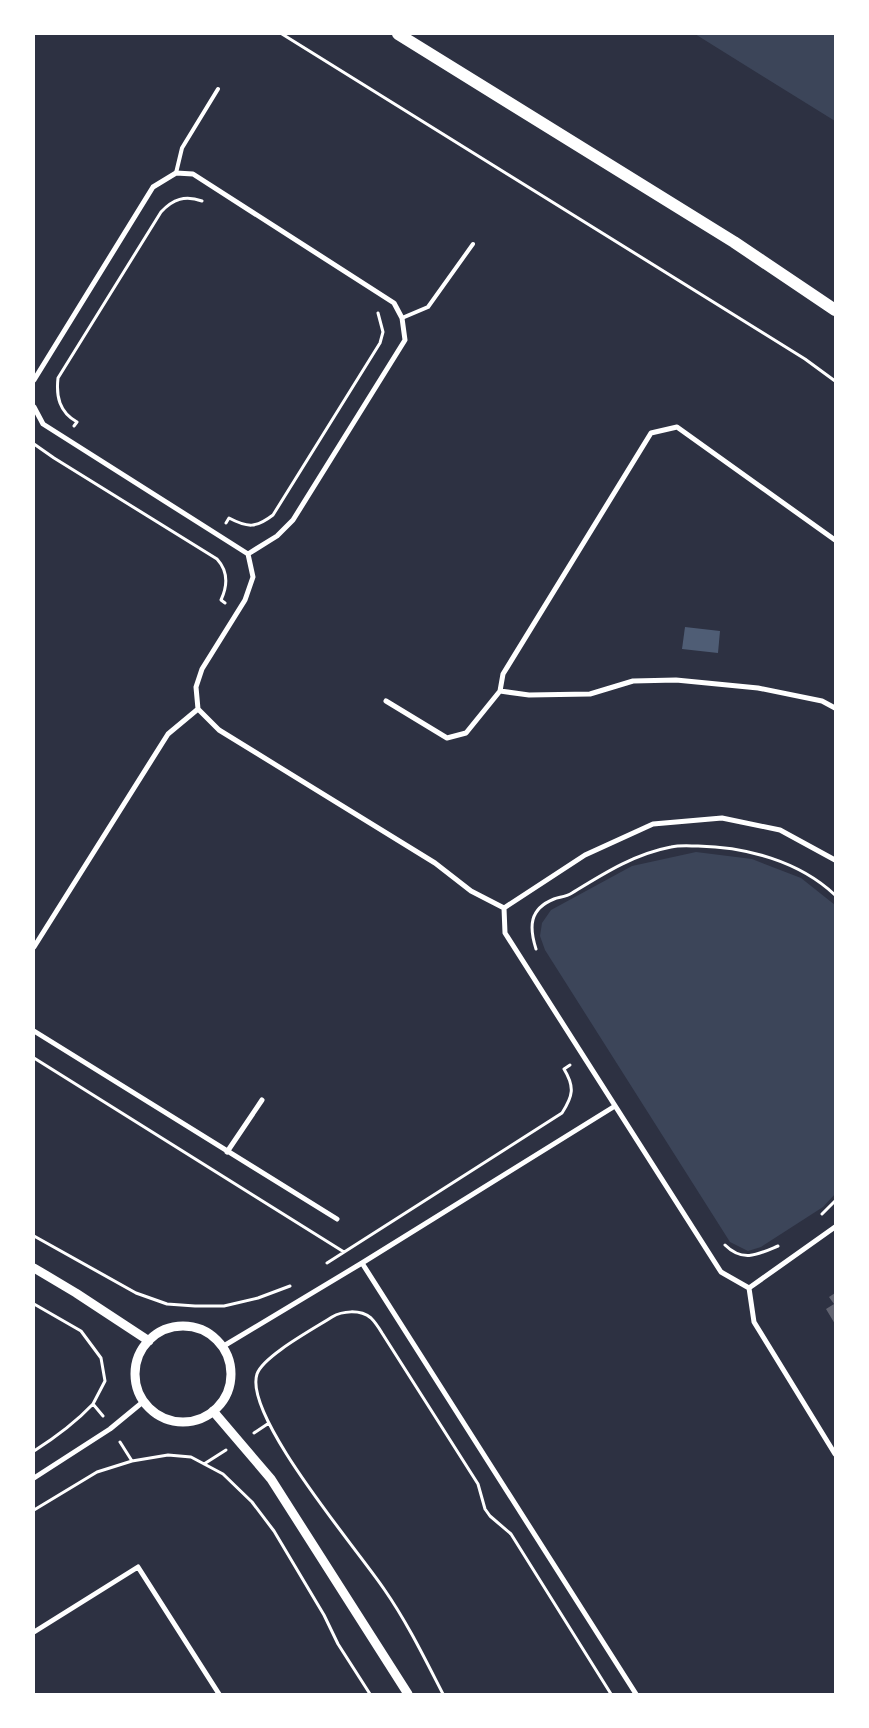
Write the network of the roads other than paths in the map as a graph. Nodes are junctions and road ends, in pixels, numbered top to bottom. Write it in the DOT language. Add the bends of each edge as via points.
graph roads {
  1 [pos="398,34"];
  2 [pos="218,89"];
  3 [pos="176,173"];
  4 [pos="474,244"];
  5 [pos="835,310"];
  6 [pos="402,318"];
  7 [pos="34,380"];
  8 [pos="34,407"];
  9 [pos="835,540"];
  10 [pos="248,554"];
  11 [pos="500,691"];
  12 [pos="386,700"];
  13 [pos="835,708"];
  14 [pos="198,709"];
  15 [pos="835,860"];
  16 [pos="504,908"];
  17 [pos="34,947"];
  18 [pos="34,1031"];
  19 [pos="262,1100"];
  20 [pos="615,1106"];
  21 [pos="227,1152"];
  22 [pos="337,1219"];
  23 [pos="835,1227"];
  24 [pos="362,1263"];
  25 [pos="34,1268"];
  26 [pos="749,1288"];
  27 [pos="149,1341"];
  28 [pos="222,1347"];
  29 [pos="144,1401"];
  30 [pos="213,1412"];
  31 [pos="835,1454"];
  32 [pos="34,1478"];
  33 [pos="34,1632"];
  34 [pos="219,1694"];
  35 [pos="408,1694"];
  36 [pos="636,1694"];
  1 -- 5 [label="main road" via="734,242"];
  2 -- 3 [label="lane" via="182,148"];
  3 -- 6 [label="street" via="193,174 285,233 394,303"];
  3 -- 7 [label="street" via="153,187"];
  4 -- 6 [label="lane" via="428,308"];
  6 -- 10 [label="street" via="405,340 292,520 277,536"];
  8 -- 10 [label="street" via="42,424"];
  9 -- 11 [label="street" via="677,427 651,434 503,674"];
  10 -- 14 [label="street" via="254,577 245,600 202,669 196,687"];
  11 -- 12 [label="street" via="466,733 447,738"];
  11 -- 13 [label="street" via="529,695 590,694 633,681 676,680 758,688 822,701"];
  14 -- 16 [label="street" via="219,730 435,864 471,891"];
  14 -- 17 [label="street" via="168,734"];
  15 -- 16 [label="street" via="780,830 722,818 653,824 584,855"];
  16 -- 20 [label="street" via="505,933"];
  18 -- 21 [label="street"];
  19 -- 21 [label="street"];
  20 -- 24 [label="street"];
  20 -- 26 [label="street" via="721,1272"];
  21 -- 22 [label="street"];
  23 -- 26 [label="street"];
  24 -- 28 [label="street"];
  24 -- 36 [label="street"];
  25 -- 27 [label="street"];
  26 -- 31 [label="street" via="754,1322"];
  27 -- 28 [label="street" via="167,1328 182,1326 198,1328"];
  27 -- 29 [label="street" via="137,1359 135,1374 137,1388"];
  28 -- 30 [label="street" via="229,1360 231,1374 223,1401"];
  29 -- 30 [label="street" via="169,1420 184,1422"];
  29 -- 32 [label="street" via="110,1429"];
  30 -- 35 [label="street" via="271,1479"];
  33 -- 34 [label="street" via="138,1567"];
}
